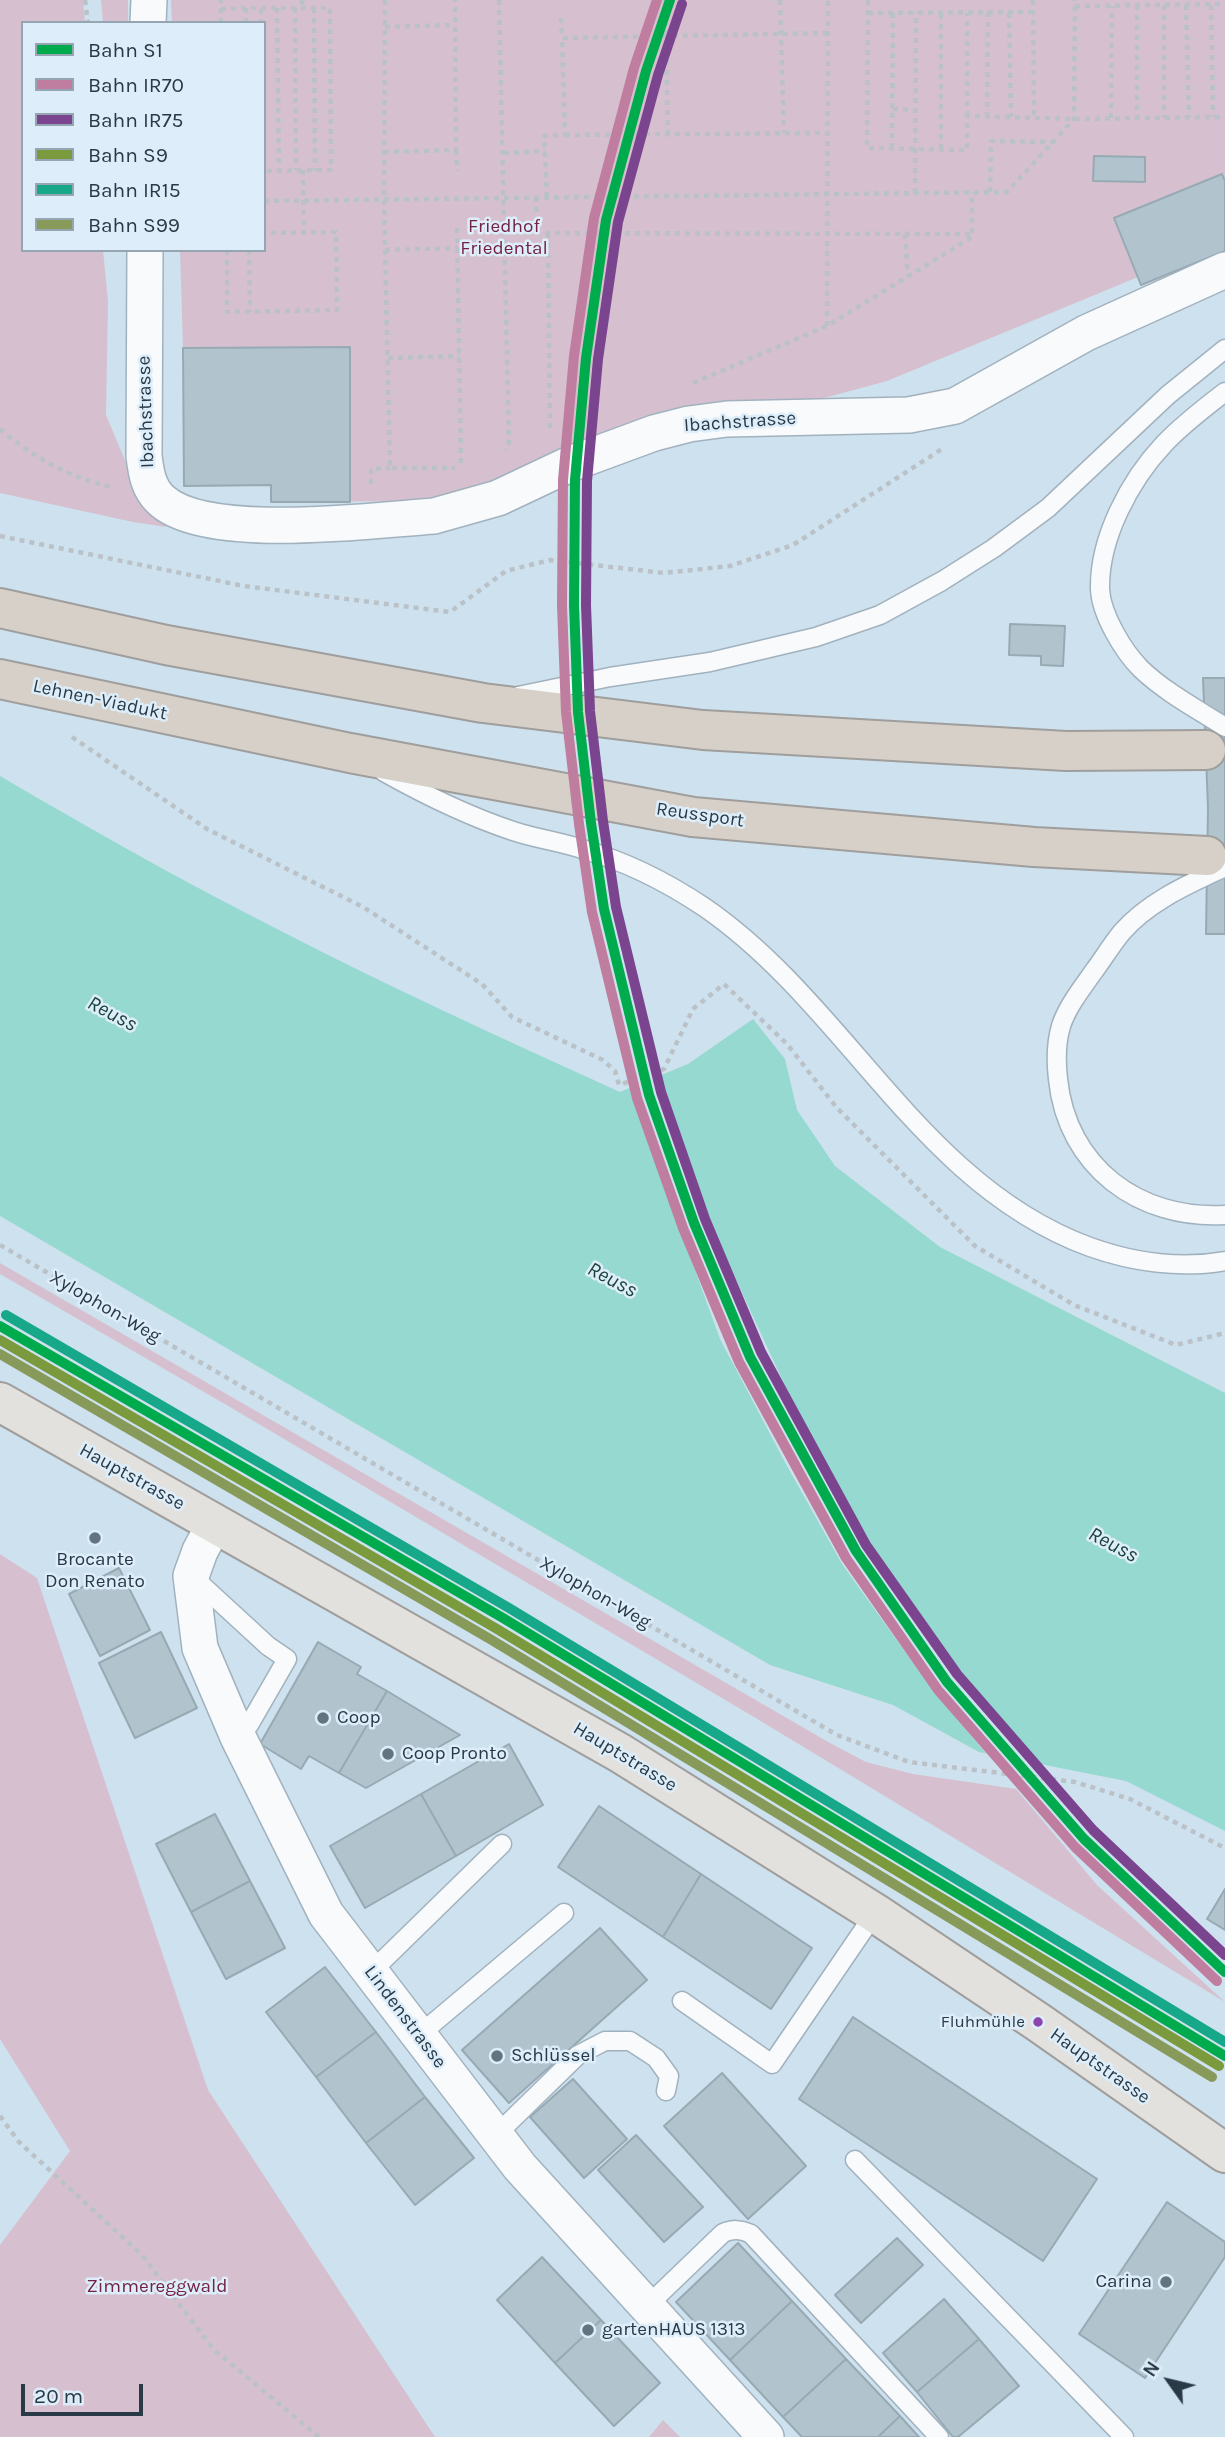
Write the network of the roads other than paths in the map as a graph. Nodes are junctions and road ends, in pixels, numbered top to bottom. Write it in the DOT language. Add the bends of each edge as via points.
graph roads {
  1 [pos="149,0"];
  2 [pos="148,21"];
  3 [pos="145,252"];
  4 [pos="1225,270"];
  5 [pos="1225,349"];
  6 [pos="1225,392"];
  7 [pos="0,608"];
  8 [pos="0,679"];
  9 [pos="483,703"];
  10 [pos="201,722"];
  11 [pos="1215,738"];
  12 [pos="350,753"];
  13 [pos="1216,862"];
  14 [pos="1225,1215"];
  15 [pos="1225,1261"];
  16 [pos="0,1402"];
  17 [pos="215,1523"];
  18 [pos="191,1576"];
  19 [pos="237,1737"];
  20 [pos="502,1844"];
  21 [pos="564,1913"];
  22 [pos="875,1913"];
  23 [pos="371,1972"];
  24 [pos="682,2001"];
  25 [pos="419,2035"];
  26 [pos="666,2091"];
  27 [pos="495,2135"];
  28 [pos="1225,2153"];
  29 [pos="855,2160"];
  30 [pos="646,2307"];
  31 [pos="766,2437"];
  32 [pos="939,2437"];
  33 [pos="1124,2437"];
  1 -- 2 [label="street"];
  3 -- 4 [label="street, Ibachstrasse" via="144,456 152,488 174,509 203,519 272,527 434,516 498,498 570,464 689,424 909,415 955,406 1086,333"];
  5 -- 9 [label="lane" via="1168,395 1048,508 994,548 880,615 816,637 710,662"];
  6 -- 11 [label="lane" via="1163,445 1129,492 1106,545 1100,591 1109,621 1126,651"];
  7 -- 9 [label="highway" via="166,645"];
  8 -- 10 [label="highway, Lehnen-Viadukt"];
  9 -- 11 [label="highway" via="703,730 1066,751"];
  10 -- 12 [label="highway, Reussport"];
  12 -- 13 [label="highway, Reussport" via="693,817"];
  12 -- 15 [label="lane" via="466,813 514,832 626,864 703,906 794,984 951,1159 995,1197 1035,1223 1117,1257 1162,1263"];
  13 -- 14 [label="lane" via="1123,932 1086,982 1062,1026 1056,1060 1069,1129 1108,1180 1166,1210"];
  16 -- 17 [label="main road, Hauptstrasse"];
  17 -- 18 [label="street, Lindenstrasse"];
  17 -- 22 [label="main road, Hauptstrasse" via="620,1753"];
  18 -- 19 [label="street, Lindenstrasse" via="200,1648"];
  18 -- 19 [label="lane" via="287,1659 249,1725"];
  19 -- 23 [label="street, Lindenstrasse" via="326,1914"];
  20 -- 23 [label="lane"];
  21 -- 25 [label="lane"];
  22 -- 24 [label="lane" via="772,2064"];
  22 -- 28 [label="main road, Hauptstrasse"];
  23 -- 25 [label="street, Lindenstrasse"];
  25 -- 27 [label="street, Lindenstrasse"];
  26 -- 27 [label="lane" via="669,2076 656,2058 630,2041 605,2041 578,2055"];
  27 -- 30 [label="street, Lindenstrasse"];
  29 -- 33 [label="lane"];
  30 -- 31 [label="street, Lindenstrasse"];
  30 -- 32 [label="lane" via="723,2234 742,2230 751,2234"];
}
